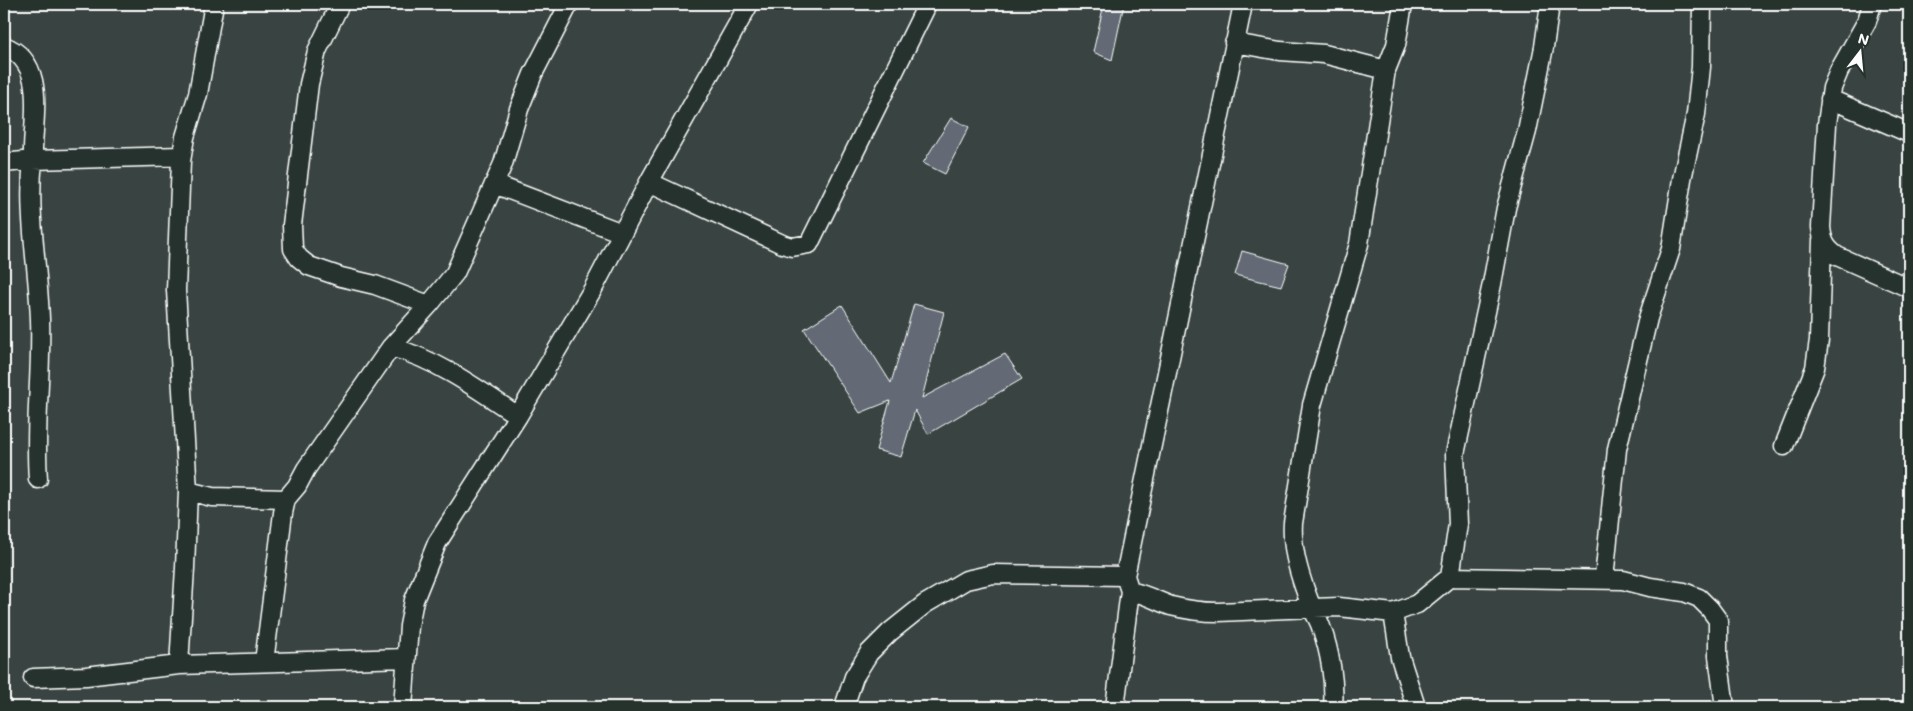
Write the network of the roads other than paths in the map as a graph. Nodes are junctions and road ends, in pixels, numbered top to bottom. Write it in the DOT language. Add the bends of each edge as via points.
graph roads {
  1 [pos="214,4"];
  2 [pos="340,4"];
  3 [pos="569,4"];
  4 [pos="749,4"];
  5 [pos="1243,4"];
  6 [pos="1403,4"];
  7 [pos="1550,4"];
  8 [pos="1702,4"];
  9 [pos="1872,4"];
  10 [pos="925,9"];
  11 [pos="1234,43"];
  12 [pos="4,46"];
  13 [pos="1386,70"];
  14 [pos="1830,99"];
  15 [pos="1909,133"];
  16 [pos="182,156"];
  17 [pos="33,160"];
  18 [pos="4,163"];
  19 [pos="648,182"];
  20 [pos="494,184"];
  21 [pos="622,233"];
  22 [pos="1822,240"];
  23 [pos="1909,288"];
  24 [pos="429,305"];
  25 [pos="391,347"];
  26 [pos="518,416"];
  27 [pos="1784,446"];
  28 [pos="38,479"];
  29 [pos="188,491"];
  30 [pos="286,500"];
  31 [pos="1450,577"];
  32 [pos="1604,579"];
  33 [pos="1128,584"];
  34 [pos="1312,607"];
  35 [pos="1393,613"];
  36 [pos="406,658"];
  37 [pos="264,662"];
  38 [pos="179,665"];
  39 [pos="33,678"];
  40 [pos="403,707"];
  41 [pos="844,707"];
  42 [pos="1115,707"];
  43 [pos="1334,707"];
  44 [pos="1416,707"];
  45 [pos="1725,707"];
  1 -- 16 [label="street" via="198,94"];
  2 -- 24 [label="street" via="317,51 308,84 293,216 294,249 299,258 310,266"];
  3 -- 20 [label="street" via="533,74"];
  4 -- 19 [label="street"];
  5 -- 11 [label="street"];
  6 -- 13 [label="street" via="1396,45"];
  7 -- 31 [label="street" via="1544,47 1506,208 1455,454 1458,524"];
  8 -- 32 [label="street" via="1696,114 1671,249 1648,318 1617,449"];
  9 -- 14 [label="street" via="1867,21 1839,71"];
  10 -- 19 [label="street" via="809,244 792,247 782,244"];
  11 -- 13 [label="street" via="1324,54"];
  11 -- 33 [label="street"];
  12 -- 17 [label="street" via="23,59 33,79 36,97"];
  13 -- 34 [label="street" via="1359,244 1312,405 1294,512 1293,541"];
  14 -- 15 [label="street"];
  14 -- 22 [label="street"];
  16 -- 17 [label="street"];
  16 -- 29 [label="street" via="176,290"];
  17 -- 18 [label="street"];
  17 -- 28 [label="street" via="31,196 40,321"];
  19 -- 21 [label="street"];
  20 -- 21 [label="street"];
  20 -- 24 [label="street" via="455,273"];
  21 -- 26 [label="street"];
  22 -- 23 [label="street" via="1837,256"];
  22 -- 27 [label="street" via="1815,368"];
  24 -- 25 [label="street"];
  25 -- 26 [label="street" via="410,352 460,377"];
  25 -- 30 [label="street"];
  26 -- 36 [label="street" via="437,543 414,600"];
  29 -- 30 [label="street" via="212,497"];
  29 -- 38 [label="street"];
  30 -- 37 [label="street"];
  31 -- 32 [label="street"];
  31 -- 35 [label="street" via="1417,604"];
  32 -- 45 [label="street" via="1684,592 1699,598 1710,609 1718,620 1718,656"];
  33 -- 34 [label="street" via="1142,594 1182,609 1218,612"];
  33 -- 41 [label="street" via="993,574 966,580 925,604 890,632 854,677"];
  33 -- 42 [label="street"];
  34 -- 35 [label="street" via="1339,606"];
  34 -- 43 [label="street" via="1328,651"];
  35 -- 44 [label="street" via="1400,657"];
  36 -- 37 [label="street"];
  36 -- 40 [label="street"];
  37 -- 38 [label="street"];
  38 -- 39 [label="street" via="86,676"];
}
